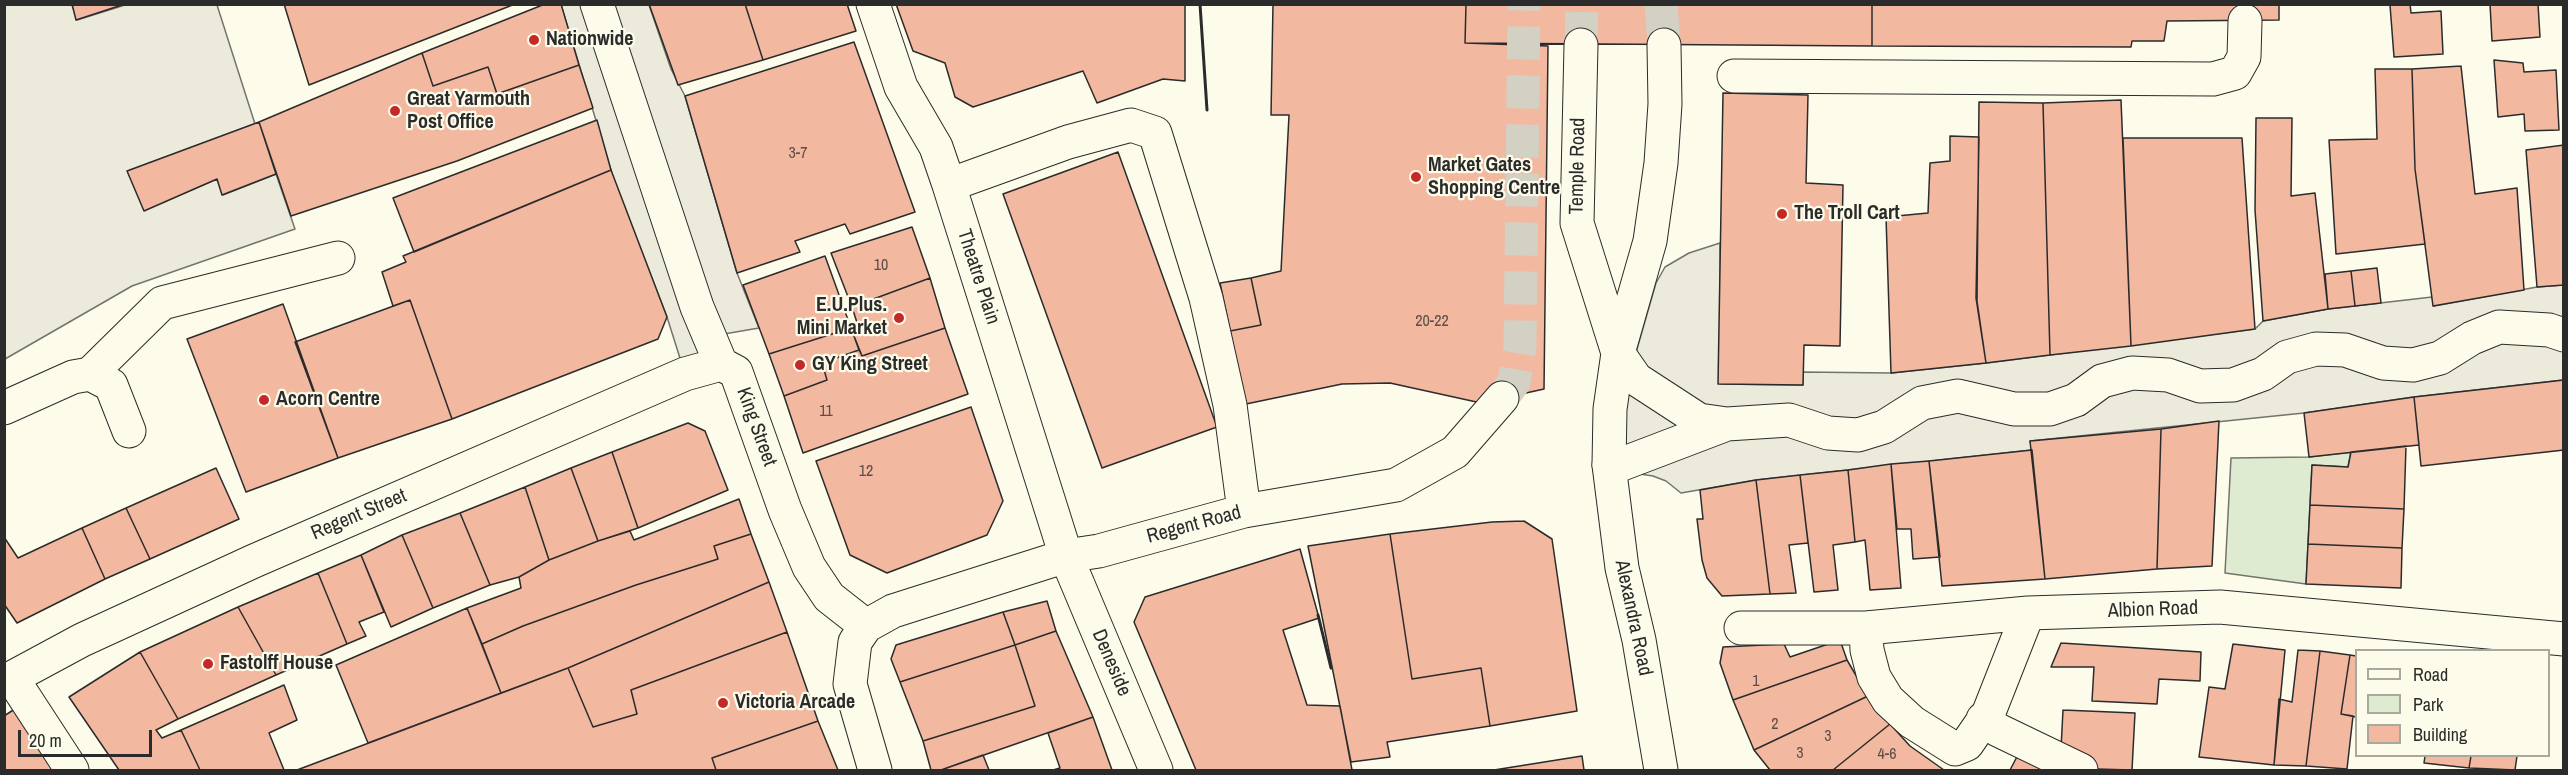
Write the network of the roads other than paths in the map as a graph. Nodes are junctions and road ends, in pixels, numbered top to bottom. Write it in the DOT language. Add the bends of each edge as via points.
graph roads {
  1 [pos="597,4"];
  2 [pos="873,4"];
  3 [pos="2245,21"];
  4 [pos="1581,45"];
  5 [pos="1664,45"];
  6 [pos="1734,76"];
  7 [pos="950,185"];
  8 [pos="338,258"];
  9 [pos="2564,335"];
  10 [pos="1617,353"];
  11 [pos="721,364"];
  12 [pos="90,374"];
  13 [pos="1502,398"];
  14 [pos="4,408"];
  15 [pos="1727,424"];
  16 [pos="129,431"];
  17 [pos="1609,465"];
  18 [pos="1244,511"];
  19 [pos="1066,556"];
  20 [pos="2028,613"];
  21 [pos="866,626"];
  22 [pos="1741,628"];
  23 [pos="1866,628"];
  24 [pos="2564,639"];
  25 [pos="8,680"];
  26 [pos="1983,719"];
  27 [pos="72,771"];
  28 [pos="874,771"];
  29 [pos="1156,771"];
  30 [pos="1661,771"];
  31 [pos="2081,771"];
  1 -- 11 [label="street, King Street" via="697,307"];
  2 -- 7 [label="street, Theatre Plain" via="901,87 936,147"];
  3 -- 6 [label="street" via="2244,57 2235,73 2213,78"];
  4 -- 10 [label="street, Temple Road" via="1577,223"];
  5 -- 10 [label="street, Temple Road" via="1663,128 1650,241"];
  7 -- 18 [label="street" via="1068,142 1131,125 1155,133 1206,298 1230,405"];
  7 -- 19 [label="street, Theatre Plain"];
  8 -- 12 [label="street" via="162,303"];
  9 -- 15 [label="street" via="2549,330 2499,327 2440,358 2413,365 2383,363 2345,350 2316,349 2287,357 2263,374 2232,385 2200,386 2168,375 2132,373 2102,381 2076,400 2050,410 2014,409 1958,396 1922,404 1884,427 1858,435 1828,433 1789,420"];
  10 -- 15 [label="street" via="1636,379 1674,406 1699,420"];
  10 -- 17 [label="street, Temple Road"];
  11 -- 21 [label="street, King Street" via="736,372 809,567 829,597"];
  11 -- 25 [label="street, Regent Street" via="685,374 254,561 82,640"];
  12 -- 14 [label="street" via="73,377"];
  12 -- 16 [label="street" via="111,385"];
  13 -- 18 [label="street, Regent Road" via="1455,452 1396,485"];
  15 -- 17 [label="street" via="1622,464"];
  17 -- 30 [label="street, Alexandra Road" via="1622,568 1639,640"];
  18 -- 19 [label="street, Regent Road" via="1099,552"];
  19 -- 21 [label="street, Regent Road" via="893,611"];
  19 -- 29 [label="street, Deneside"];
  20 -- 23 [label="street, Albion Road"];
  20 -- 24 [label="street, Albion Road" via="2220,607"];
  20 -- 26 [label="street"];
  21 -- 28 [label="street" via="855,642 850,684"];
  22 -- 23 [label="street, Albion Road"];
  23 -- 26 [label="street" via="1874,677 1888,700 1912,722 1955,749 1967,744"];
  25 -- 27 [label="street"];
  26 -- 31 [label="street"];
}
